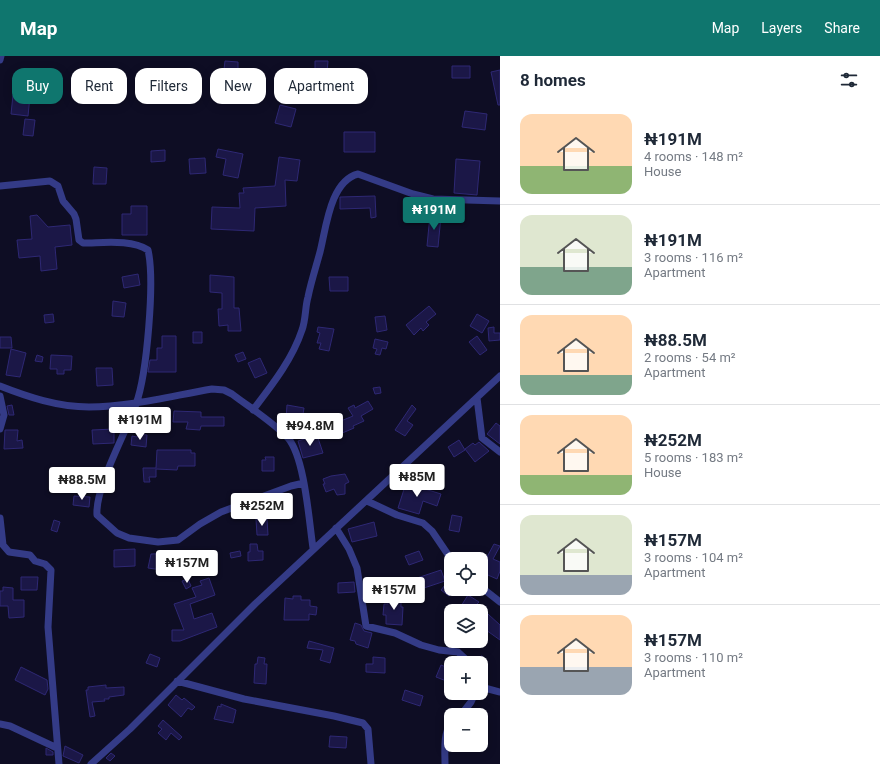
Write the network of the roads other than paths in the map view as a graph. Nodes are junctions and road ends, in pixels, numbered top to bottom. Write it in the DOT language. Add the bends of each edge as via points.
graph roads {
  1 [pos="0,56"];
  2 [pos="0,60"];
  3 [pos="0,186"];
  4 [pos="500,201"];
  5 [pos="500,376"];
  6 [pos="0,386"];
  7 [pos="0,396"];
  8 [pos="477,398"];
  9 [pos="137,403"];
  10 [pos="253,410"];
  11 [pos="0,429"];
  12 [pos="500,452"];
  13 [pos="304,483"];
  14 [pos="368,500"];
  15 [pos="0,518"];
  16 [pos="336,528"];
  17 [pos="313,548"];
  18 [pos="446,552"];
  19 [pos="488,593"];
  20 [pos="500,602"];
  21 [pos="462,656"];
  22 [pos="177,681"];
  23 [pos="488,689"];
  24 [pos="500,692"];
  25 [pos="0,724"];
  26 [pos="57,748"];
  27 [pos="445,752"];
  28 [pos="59,764"];
  29 [pos="91,764"];
  30 [pos="371,764"];
  31 [pos="445,764"];
  1 -- 2 [label="street"];
  3 -- 9 [label="street" via="50,181 58,186 63,200 76,219 79,240 83,243 122,244 148,250 150,290 147,346"];
  4 -- 10 [label="street" via="433,199 358,174 343,182 328,215 308,296 303,328 280,374"];
  5 -- 8 [label="street"];
  6 -- 9 [label="street" via="38,399 88,407"];
  7 -- 11 [label="street" via="4,415"];
  8 -- 12 [label="street" via="482,438"];
  8 -- 14 [label="street"];
  9 -- 10 [label="street" via="217,389 232,394"];
  9 -- 13 [label="street" via="106,476 96,508 97,515 116,534 158,542 178,540 221,512"];
  10 -- 13 [label="street" via="288,439 295,451"];
  13 -- 17 [label="street"];
  14 -- 16 [label="street"];
  14 -- 18 [label="street" via="397,515 423,523 432,531"];
  15 -- 26 [label="street" via="4,544 9,552 30,555 51,570 48,627"];
  16 -- 17 [label="street"];
  16 -- 21 [label="street" via="357,568 366,626 421,645 458,652"];
  17 -- 22 [label="street"];
  19 -- 20 [label="street"];
  22 -- 29 [label="street"];
  22 -- 30 [label="street" via="363,723 368,729"];
  23 -- 24 [label="street"];
  25 -- 26 [label="street" via="10,726"];
  26 -- 28 [label="street"];
  27 -- 31 [label="street"];
}
